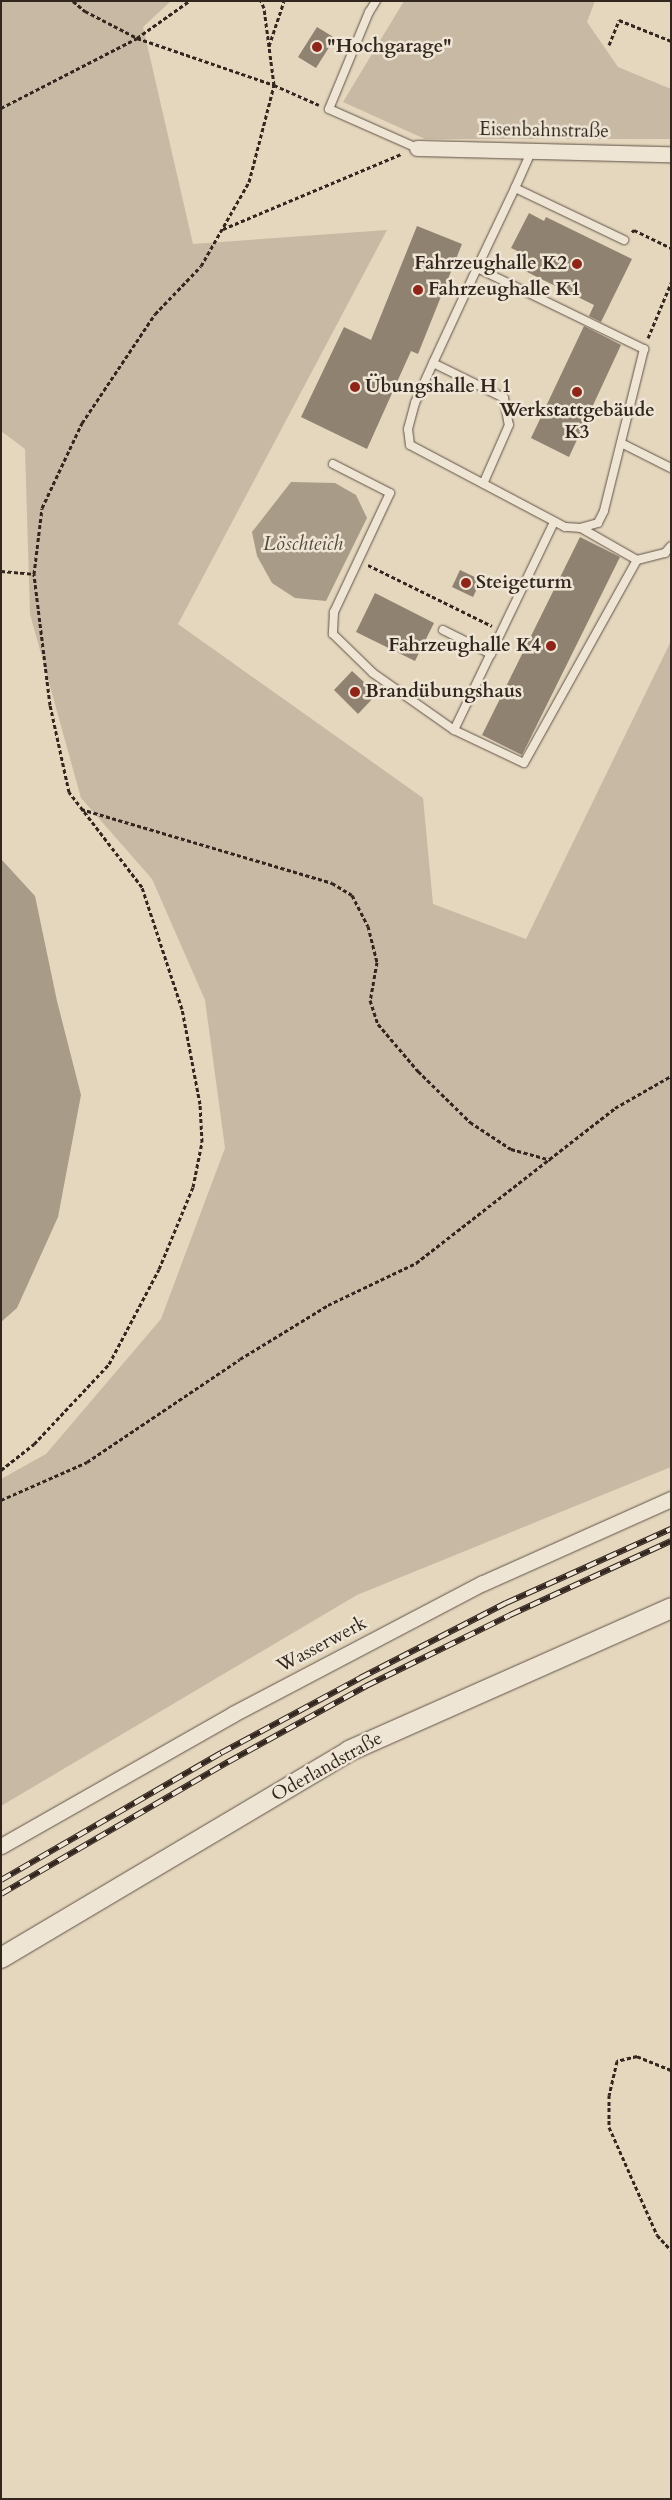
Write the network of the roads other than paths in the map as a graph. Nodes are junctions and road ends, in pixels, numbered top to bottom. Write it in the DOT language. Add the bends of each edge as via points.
graph roads {
  1 [pos="376,1"];
  2 [pos="417,148"];
  3 [pos="532,150"];
  4 [pos="671,154"];
  5 [pos="515,188"];
  6 [pos="624,240"];
  7 [pos="477,268"];
  8 [pos="433,363"];
  9 [pos="621,443"];
  10 [pos="333,464"];
  11 [pos="671,468"];
  12 [pos="483,484"];
  13 [pos="554,522"];
  14 [pos="581,528"];
  15 [pos="671,546"];
  16 [pos="636,560"];
  17 [pos="443,630"];
  18 [pos="492,654"];
  19 [pos="454,730"];
  20 [pos="671,1499"];
  21 [pos="671,1608"];
  22 [pos="1,1846"];
  23 [pos="1,1958"];
  1 -- 2 [label="lane" via="329,109"];
  2 -- 3 [label="street, Eisenbahnstraße"];
  3 -- 4 [label="street, Eisenbahnstraße"];
  3 -- 5 [label="lane"];
  5 -- 6 [label="lane"];
  5 -- 7 [label="lane"];
  7 -- 8 [label="lane"];
  7 -- 9 [label="lane" via="644,349"];
  8 -- 12 [label="lane" via="415,403 408,429 410,446"];
  8 -- 12 [label="lane" via="504,398 509,425"];
  9 -- 11 [label="lane"];
  9 -- 14 [label="lane" via="604,511 598,522"];
  10 -- 19 [label="lane" via="390,493 334,612 333,634 373,673"];
  12 -- 13 [label="lane"];
  13 -- 14 [label="lane" via="564,527"];
  13 -- 18 [label="lane"];
  14 -- 16 [label="lane"];
  15 -- 16 [label="lane" via="666,553"];
  16 -- 19 [label="lane" via="524,764"];
  17 -- 18 [label="lane"];
  18 -- 19 [label="lane"];
  20 -- 22 [label="street, Wasserwerk" via="483,1583 233,1714"];
  21 -- 23 [label="street, Oderlandstraße" via="349,1751"];
}
